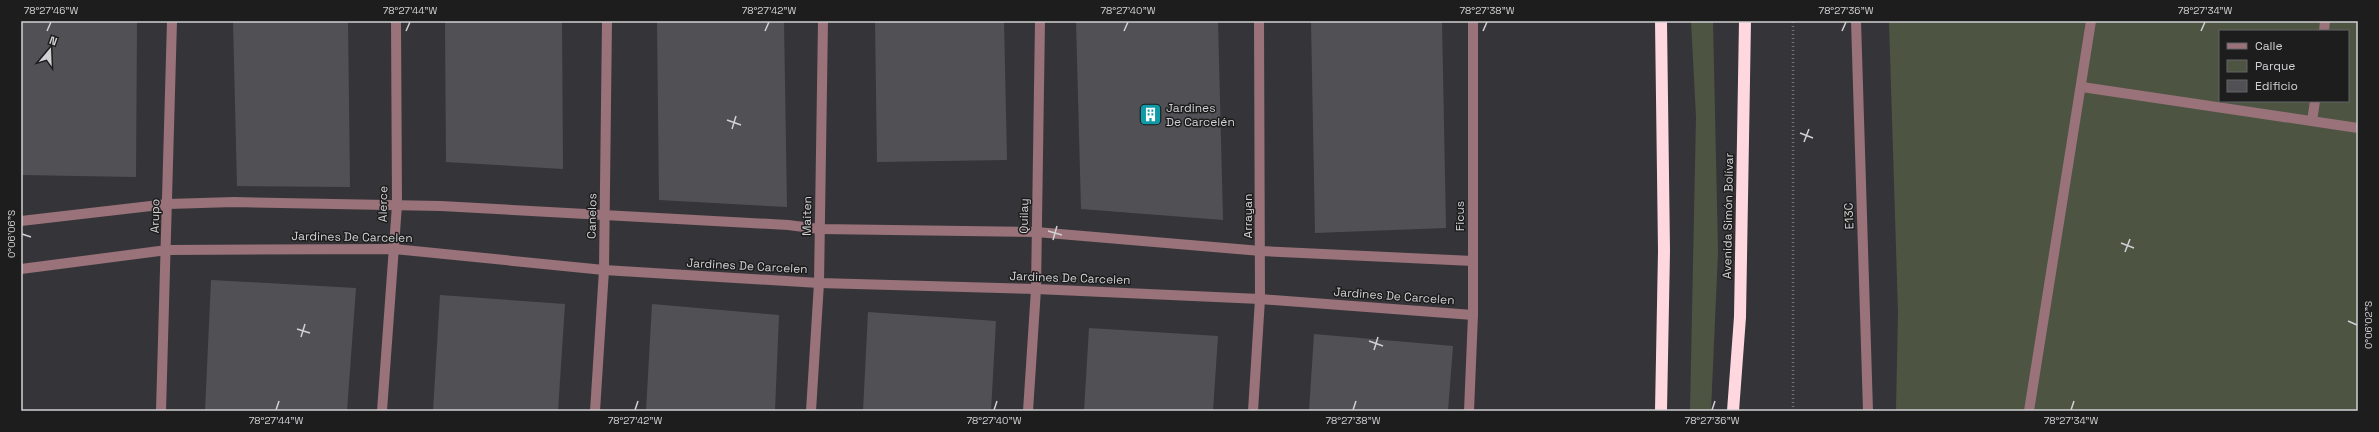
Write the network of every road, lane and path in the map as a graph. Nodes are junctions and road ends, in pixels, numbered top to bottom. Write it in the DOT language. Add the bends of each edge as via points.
graph roads {
  1 [pos="172,21"];
  2 [pos="396,21"];
  3 [pos="607,21"];
  4 [pos="823,21"];
  5 [pos="1040,21"];
  6 [pos="1259,21"];
  7 [pos="1473,21"];
  8 [pos="1661,21"];
  9 [pos="1745,21"];
  10 [pos="1793,21"];
  11 [pos="1856,21"];
  12 [pos="2091,21"];
  13 [pos="2082,87"];
  14 [pos="2315,102"];
  15 [pos="2312,121"];
  16 [pos="2358,128"];
  17 [pos="168,204"];
  18 [pos="397,205"];
  19 [pos="605,216"];
  20 [pos="21,221"];
  21 [pos="820,229"];
  22 [pos="1036,232"];
  23 [pos="394,249"];
  24 [pos="167,250"];
  25 [pos="1261,251"];
  26 [pos="1473,261"];
  27 [pos="21,269"];
  28 [pos="604,270"];
  29 [pos="819,283"];
  30 [pos="1036,289"];
  31 [pos="1260,299"];
  32 [pos="1473,315"];
  33 [pos="161,411"];
  34 [pos="382,411"];
  35 [pos="595,411"];
  36 [pos="811,411"];
  37 [pos="1028,411"];
  38 [pos="1253,411"];
  39 [pos="1469,411"];
  40 [pos="1661,411"];
  41 [pos="1733,411"];
  42 [pos="1793,411"];
  43 [pos="1868,411"];
  44 [pos="2029,411"];
  1 -- 17 [label="street, Arupo"];
  2 -- 18 [label="street, Alerce"];
  3 -- 19 [label="street, Canelos"];
  4 -- 21 [label="street, Maiten"];
  5 -- 22 [label="street, Quilay"];
  6 -- 25 [label="street, Arrayan"];
  7 -- 26 [label="street, Ficus"];
  8 -- 40 [label="highway" via="1664,251"];
  9 -- 41 [label="highway, Avenida Simón Bolívar" via="1740,317"];
  10 -- 42 [label="path"];
  11 -- 43 [label="street, E13C"];
  12 -- 13 [label="street"];
  13 -- 15 [label="street"];
  13 -- 44 [label="street"];
  14 -- 15 [label="street"];
  15 -- 16 [label="street"];
  17 -- 18 [label="street" via="234,202"];
  17 -- 20 [label="street"];
  17 -- 24 [label="street, Arupo"];
  18 -- 19 [label="street"];
  18 -- 23 [label="street, Alerce"];
  19 -- 21 [label="street" via="788,225"];
  19 -- 28 [label="street, Canelos"];
  21 -- 22 [label="street"];
  21 -- 29 [label="street, Maiten"];
  22 -- 25 [label="street"];
  22 -- 30 [label="street, Quilay"];
  23 -- 24 [label="street, Jardines De Carcelen"];
  23 -- 28 [label="street, Jardines De Carcelen"];
  23 -- 34 [label="street, Alerce"];
  24 -- 27 [label="street, Jardines De Carcelen"];
  24 -- 33 [label="street, Arupo"];
  25 -- 26 [label="street"];
  25 -- 31 [label="street, Arrayan"];
  26 -- 32 [label="street, Ficus"];
  28 -- 29 [label="street, Jardines De Carcelen"];
  28 -- 35 [label="street, Canelos"];
  29 -- 30 [label="street, Jardines De Carcelen"];
  29 -- 36 [label="street, Maiten"];
  30 -- 31 [label="street, Jardines De Carcelen"];
  30 -- 37 [label="street, Quilay"];
  31 -- 32 [label="street, Jardines De Carcelen"];
  31 -- 38 [label="street, Arrayan"];
  32 -- 39 [label="street, Ficus"];
}
